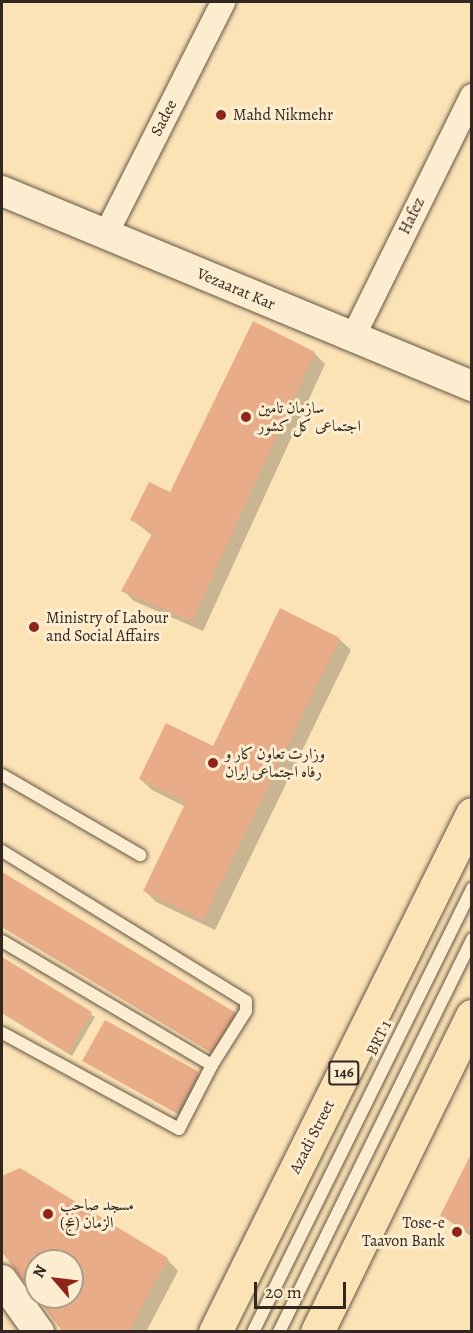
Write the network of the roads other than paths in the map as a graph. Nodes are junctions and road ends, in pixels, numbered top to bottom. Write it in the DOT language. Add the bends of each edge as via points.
graph roads {
  1 [pos="223,2"];
  2 [pos="471,96"];
  3 [pos="2,191"];
  4 [pos="106,234"];
  5 [pos="353,337"];
  6 [pos="471,386"];
  7 [pos="2,775"];
  8 [pos="471,814"];
  9 [pos="2,851"];
  10 [pos="140,855"];
  11 [pos="471,888"];
  12 [pos="471,939"];
  13 [pos="2,941"];
  14 [pos="471,1016"];
  15 [pos="2,1033"];
  16 [pos="212,1065"];
  17 [pos="2,1280"];
  18 [pos="39,1332"];
  19 [pos="215,1332"];
  20 [pos="253,1332"];
  21 [pos="279,1332"];
  22 [pos="317,1332"];
  1 -- 4 [label="street, Sadee"];
  2 -- 5 [label="street, Hafez"];
  3 -- 4 [label="street, Vezaarat Kar"];
  4 -- 5 [label="street, Vezaarat Kar"];
  5 -- 6 [label="street, Vezaarat Kar"];
  7 -- 10 [label="lane"];
  8 -- 19 [label="main road, Azadi Street / 146"];
  9 -- 16 [label="lane" via="246,1001 246,1011"];
  11 -- 20 [label="lane, BRT 1"];
  12 -- 21 [label="lane"];
  13 -- 16 [label="lane"];
  14 -- 22 [label="main road"];
  15 -- 16 [label="lane" via="179,1129"];
  17 -- 18 [label="street"];
}
